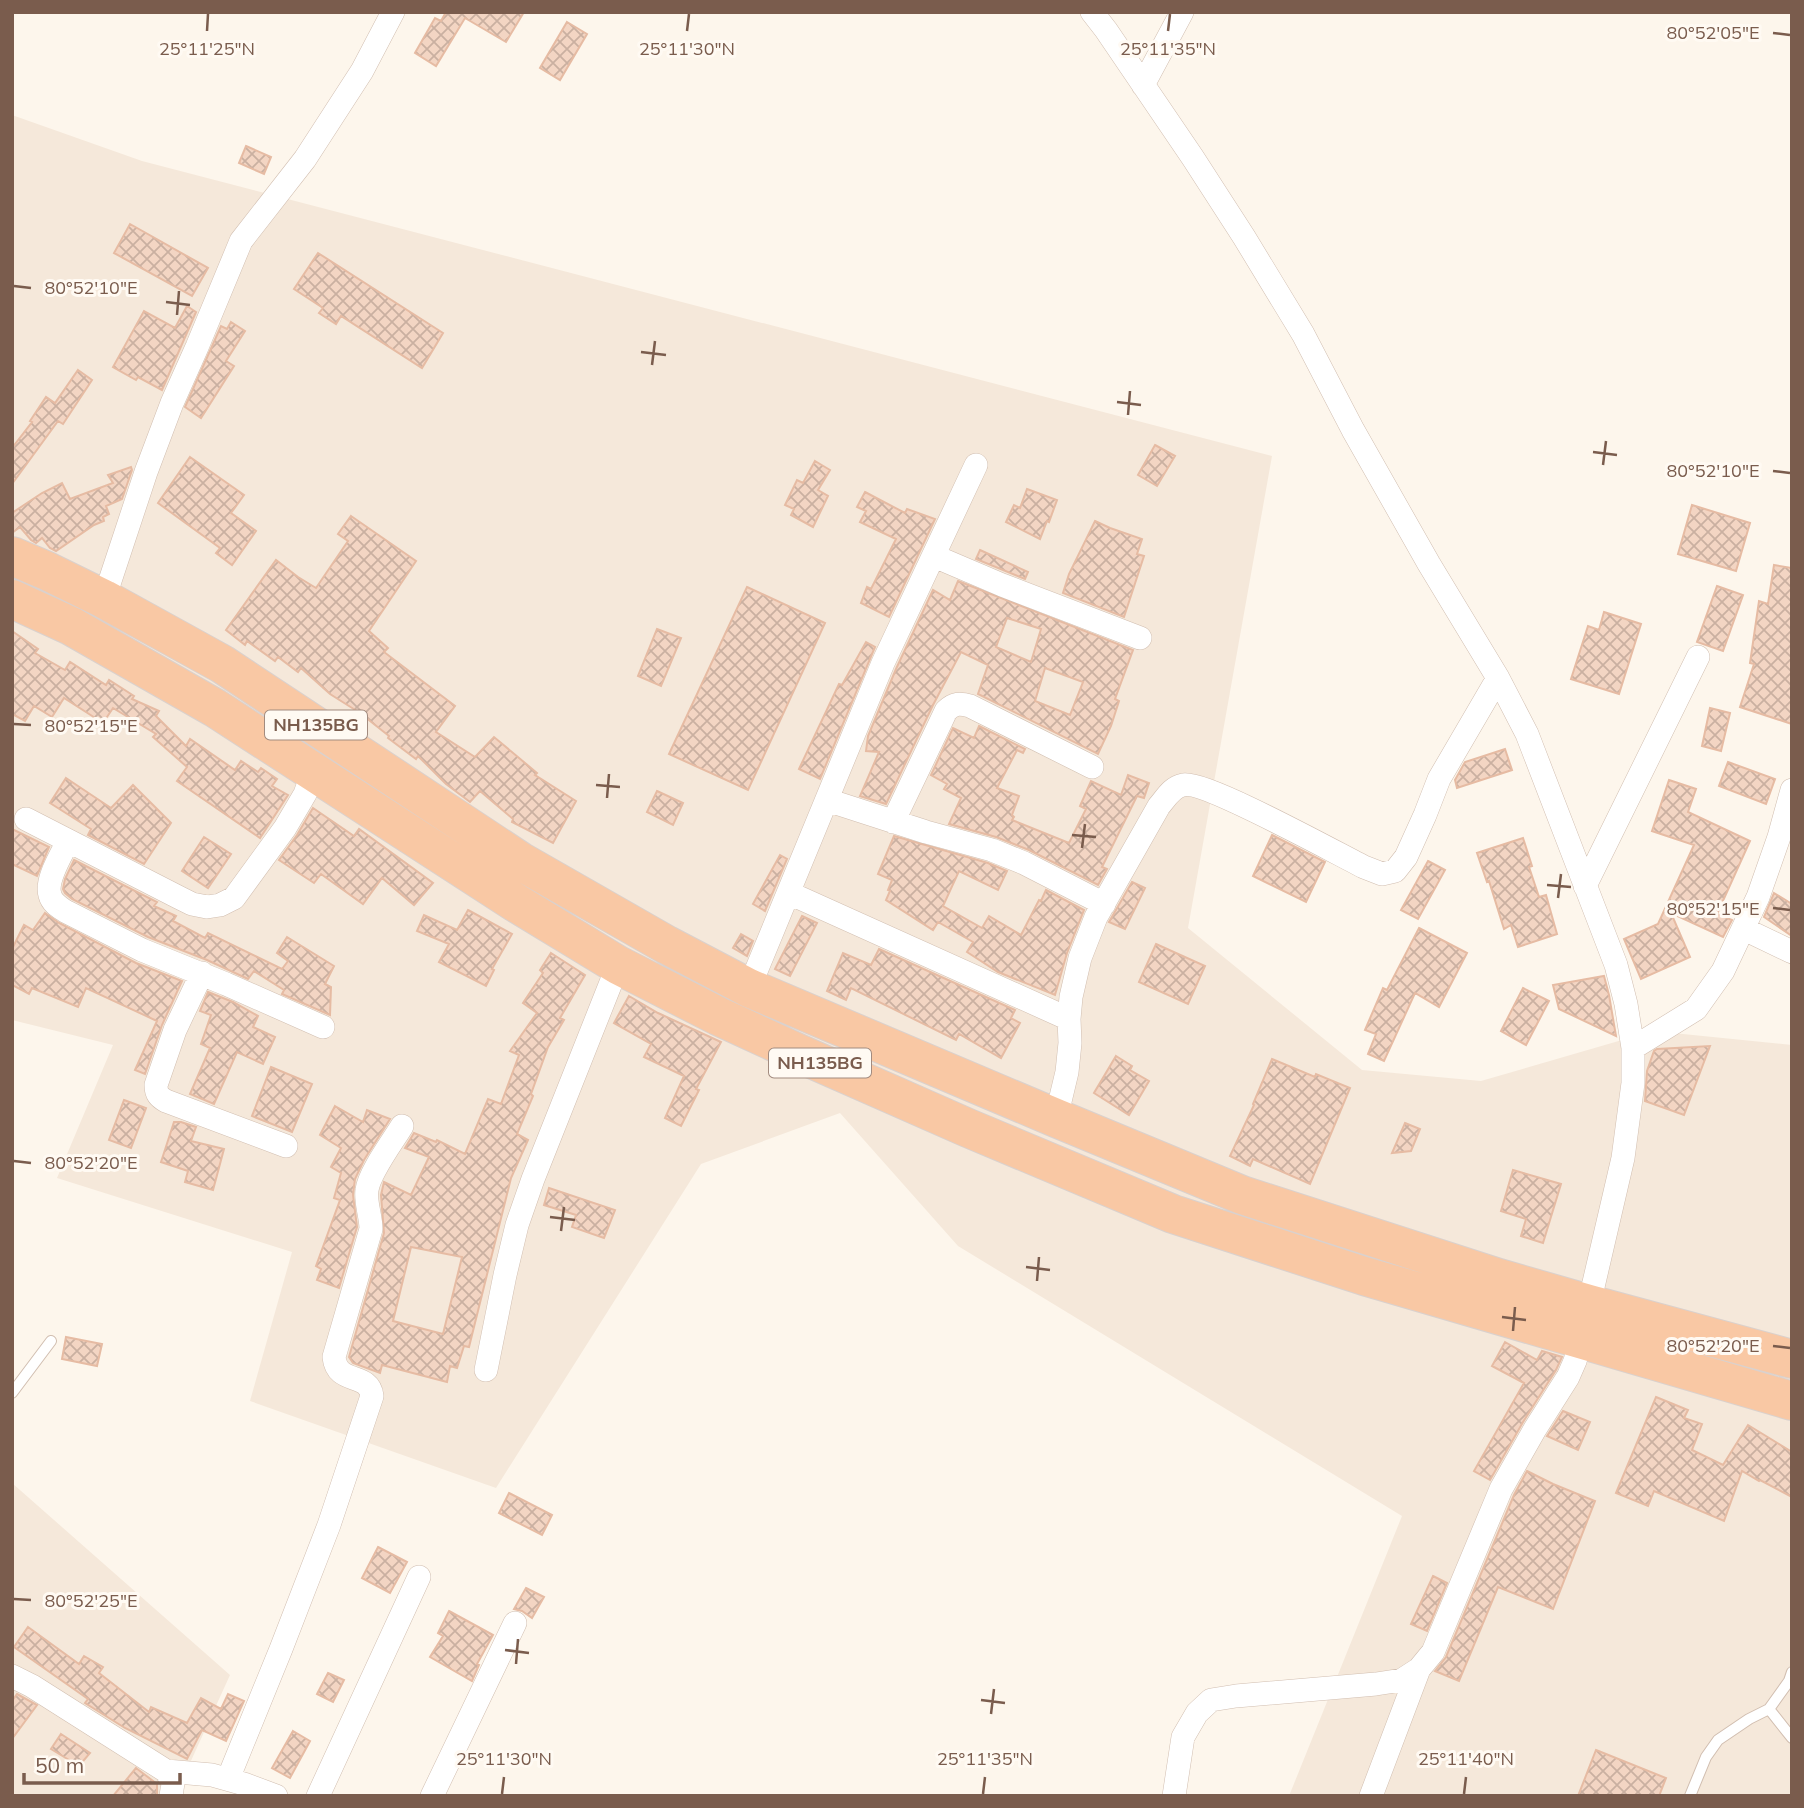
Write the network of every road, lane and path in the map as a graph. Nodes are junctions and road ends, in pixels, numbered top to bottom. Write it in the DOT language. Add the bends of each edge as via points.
graph roads {
  1 [pos="393,12"];
  2 [pos="1092,12"];
  3 [pos="1182,12"];
  4 [pos="1143,85"];
  5 [pos="976,464"];
  6 [pos="12,556"];
  7 [pos="934,556"];
  8 [pos="12,599"];
  9 [pos="104,599"];
  10 [pos="1140,638"];
  11 [pos="1698,657"];
  12 [pos="1498,678"];
  13 [pos="1093,767"];
  14 [pos="313,772"];
  15 [pos="1792,790"];
  16 [pos="827,800"];
  17 [pos="26,819"];
  18 [pos="893,821"];
  19 [pos="68,841"];
  20 [pos="1585,886"];
  21 [pos="789,892"];
  22 [pos="1104,904"];
  23 [pos="1744,929"];
  24 [pos="1792,952"];
  25 [pos="618,965"];
  26 [pos="202,974"];
  27 [pos="749,988"];
  28 [pos="1069,1019"];
  29 [pos="323,1027"];
  30 [pos="1633,1048"];
  31 [pos="1056,1118"];
  32 [pos="402,1126"];
  33 [pos="286,1146"];
  34 [pos="1585,1322"];
  35 [pos="51,1341"];
  36 [pos="1792,1359"];
  37 [pos="486,1370"];
  38 [pos="12,1393"];
  39 [pos="1792,1401"];
  40 [pos="419,1577"];
  41 [pos="515,1623"];
  42 [pos="1419,1669"];
  43 [pos="1792,1672"];
  44 [pos="12,1676"];
  45 [pos="1769,1709"];
  46 [pos="1792,1738"];
  47 [pos="166,1771"];
  48 [pos="228,1779"];
  49 [pos="172,1796"];
  50 [pos="276,1796"];
  51 [pos="318,1796"];
  52 [pos="432,1796"];
  53 [pos="1174,1796"];
  54 [pos="1371,1796"];
  55 [pos="1690,1796"];
  1 -- 9 [label="street" via="362,71 305,159 241,241 172,403"];
  2 -- 4 [label="street"];
  3 -- 4 [label="street"];
  4 -- 12 [label="street" via="1297,323 1353,430"];
  5 -- 7 [label="street"];
  6 -- 9 [label="highway, NH135BG"];
  7 -- 10 [label="street"];
  7 -- 16 [label="street"];
  8 -- 14 [label="highway, NH135BG" via="71,626 203,701"];
  9 -- 27 [label="highway, NH135BG" via="222,664 520,861"];
  11 -- 20 [label="street"];
  12 -- 20 [label="street" via="1527,734"];
  12 -- 22 [label="street" via="1439,779 1406,857 1395,871 1382,874 1364,867 1240,804 1184,784 1171,790 1159,806"];
  13 -- 18 [label="street" via="960,703 946,711"];
  14 -- 19 [label="street" via="305,794 263,860 234,898 220,905 192,904"];
  14 -- 25 [label="highway, NH135BG"];
  15 -- 23 [label="street"];
  16 -- 18 [label="street"];
  16 -- 21 [label="street"];
  17 -- 19 [label="street"];
  18 -- 22 [label="street" via="1024,863"];
  19 -- 26 [label="street" via="49,882 55,904 142,950"];
  20 -- 30 [label="street" via="1616,965"];
  21 -- 27 [label="street"];
  21 -- 28 [label="street"];
  22 -- 28 [label="street" via="1080,958"];
  23 -- 24 [label="street"];
  23 -- 30 [label="street" via="1723,971 1696,1009"];
  25 -- 34 [label="highway, NH135BG" via="810,1058 1173,1214 1364,1276"];
  25 -- 37 [label="street" via="517,1225"];
  26 -- 29 [label="street"];
  26 -- 33 [label="street" via="175,1030 156,1092 166,1101"];
  27 -- 31 [label="highway, NH135BG"];
  28 -- 31 [label="street" via="1067,1072"];
  30 -- 34 [label="street" via="1623,1158"];
  31 -- 34 [label="highway, NH135BG" via="1242,1195 1499,1278"];
  32 -- 48 [label="street" via="366,1191 371,1229 334,1357 338,1372 365,1383 372,1396 329,1525"];
  34 -- 36 [label="highway, NH135BG"];
  34 -- 39 [label="highway, NH135BG"];
  34 -- 42 [label="street" via="1568,1377 1501,1489 1433,1652"];
  35 -- 38 [label="lane"];
  40 -- 51 [label="street"];
  41 -- 52 [label="street"];
  42 -- 53 [label="street" via="1402,1680 1376,1684 1211,1700 1183,1737"];
  42 -- 54 [label="street"];
  43 -- 45 [label="lane"];
  44 -- 47 [label="street"];
  45 -- 46 [label="lane"];
  45 -- 55 [label="lane" via="1718,1740"];
  47 -- 48 [label="street"];
  47 -- 49 [label="street" via="173,1783"];
  48 -- 50 [label="street"];
}
